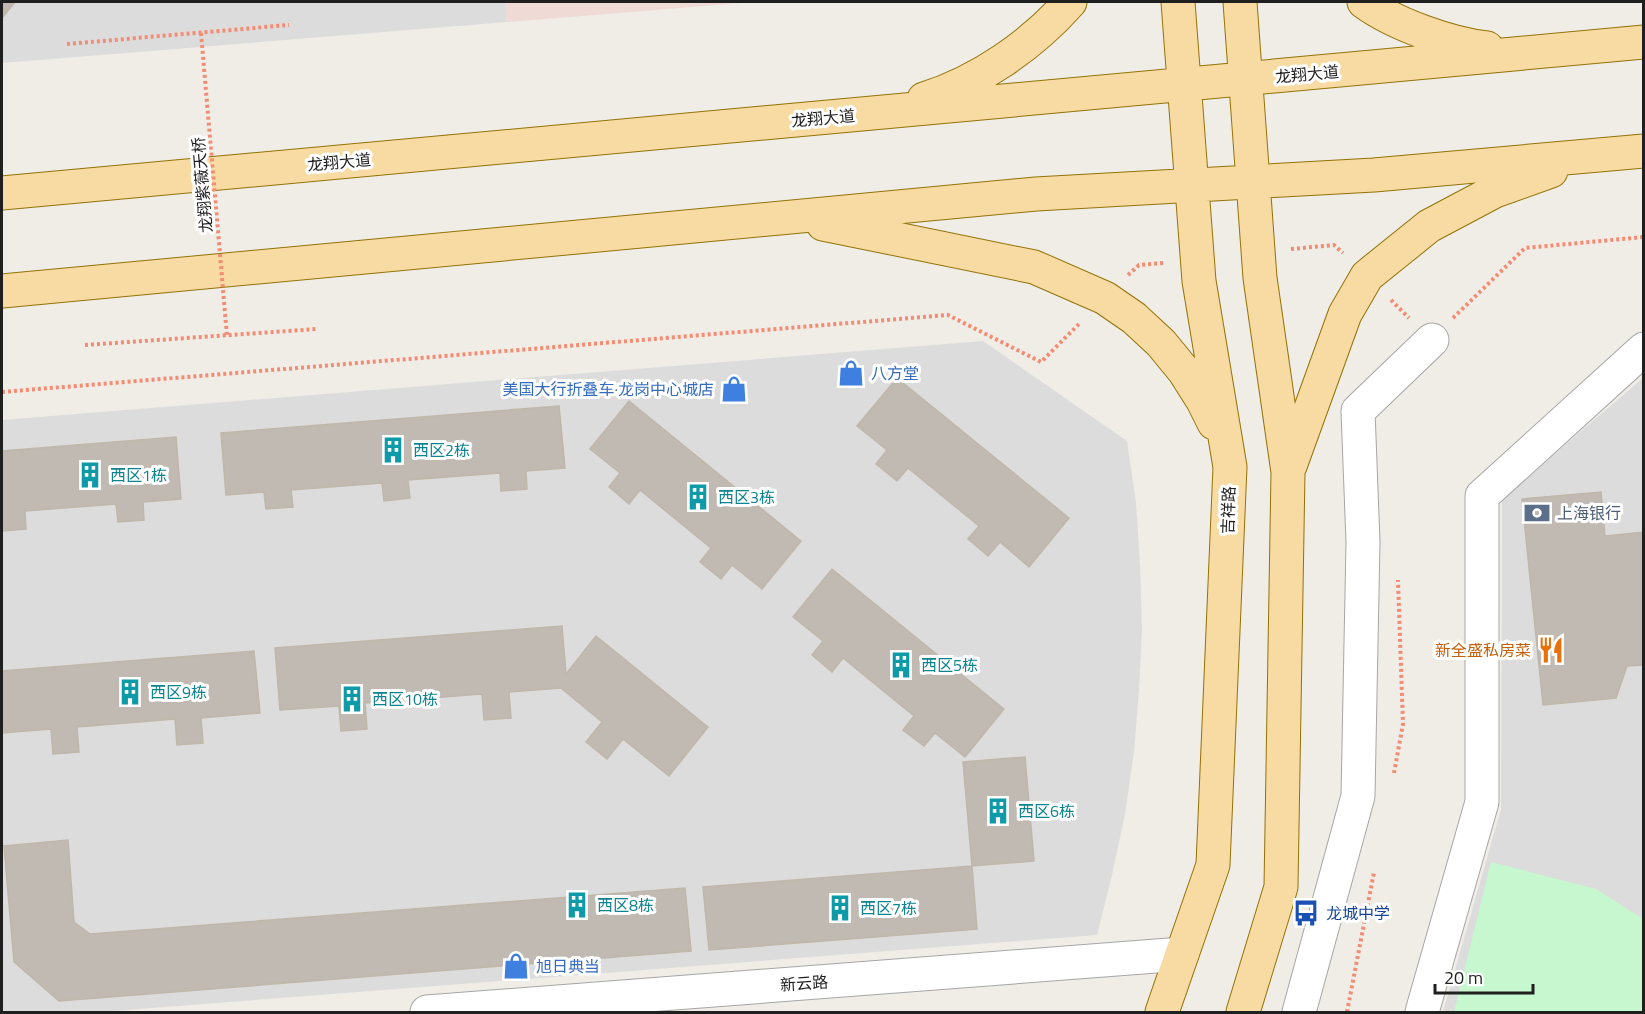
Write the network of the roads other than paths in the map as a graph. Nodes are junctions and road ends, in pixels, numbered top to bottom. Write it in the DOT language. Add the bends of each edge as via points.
graph roads {
  1 [pos="1070,2"];
  2 [pos="1178,2"];
  3 [pos="1240,2"];
  4 [pos="1364,2"];
  5 [pos="1644,42"];
  6 [pos="1585,48"];
  7 [pos="1246,79"];
  8 [pos="1184,85"];
  9 [pos="882,113"];
  10 [pos="1644,151"];
  11 [pos="1592,155"];
  12 [pos="1253,182"];
  13 [pos="1192,186"];
  14 [pos="2,193"];
  15 [pos="789,218"];
  16 [pos="2,291"];
  17 [pos="1432,340"];
  18 [pos="1644,349"];
  19 [pos="1230,467"];
  20 [pos="1288,472"];
  21 [pos="1182,954"];
  22 [pos="427,1012"];
  23 [pos="1162,1012"];
  24 [pos="1243,1012"];
  25 [pos="1299,1012"];
  26 [pos="1422,1012"];
  1 -- 9 [label="main road" via="1051,23 1000,63 943,93"];
  2 -- 8 [label="main road, 吉祥路"];
  3 -- 7 [label="main road"];
  4 -- 6 [label="main road" via="1420,31 1474,46 1529,52"];
  5 -- 6 [label="main road, 龙翔大道"];
  6 -- 7 [label="main road, 龙翔大道"];
  7 -- 8 [label="main road, 龙翔大道"];
  7 -- 12 [label="main road"];
  8 -- 9 [label="main road, 龙翔大道"];
  8 -- 13 [label="main road, 吉祥路"];
  9 -- 14 [label="main road, 龙翔大道"];
  10 -- 11 [label="main road"];
  11 -- 12 [label="main road"];
  11 -- 20 [label="main road" via="1495,191 1457,211 1430,226 1367,276 1345,314"];
  12 -- 13 [label="main road"];
  12 -- 20 [label="main road" via="1258,253"];
  13 -- 15 [label="main road" via="1036,194"];
  13 -- 19 [label="main road, 吉祥路" via="1201,293"];
  15 -- 16 [label="main road"];
  15 -- 19 [label="main road" via="1034,267 1105,298 1134,318 1184,370 1219,433"];
  17 -- 25 [label="street" via="1358,411 1363,542 1358,796"];
  18 -- 26 [label="street" via="1482,496 1482,802"];
  19 -- 21 [label="main road, 吉祥路" via="1213,865"];
  20 -- 24 [label="main road" via="1281,887"];
  21 -- 22 [label="street, 新云路"];
  21 -- 23 [label="main road, 吉祥路"];
}
